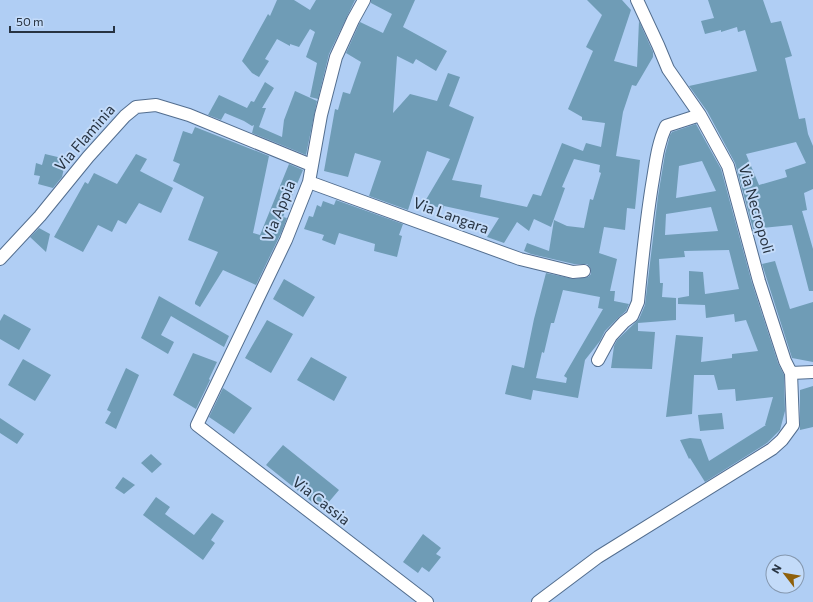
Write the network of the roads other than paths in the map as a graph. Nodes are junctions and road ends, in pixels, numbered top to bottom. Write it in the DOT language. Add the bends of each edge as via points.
graph roads {
  1 [pos="364,0"];
  2 [pos="637,0"];
  3 [pos="700,115"];
  4 [pos="311,165"];
  5 [pos="309,182"];
  6 [pos="0,259"];
  7 [pos="584,271"];
  8 [pos="598,360"];
  9 [pos="813,372"];
  10 [pos="791,373"];
  11 [pos="197,425"];
  12 [pos="427,602"];
  13 [pos="538,602"];
  1 -- 4 [label="street, Via Appia" via="336,57 320,115"];
  2 -- 3 [label="street, Via Necropoli" via="668,69"];
  3 -- 8 [label="street" via="666,126 662,134 648,204 638,302 632,316 611,336"];
  3 -- 10 [label="street, Via Necropoli" via="728,166 759,281"];
  4 -- 5 [label="street, Via Appia"];
  4 -- 6 [label="street, Via Flaminia" via="189,115 156,105 136,107 88,157 40,216"];
  5 -- 7 [label="street, Via Langara" via="520,258 572,272"];
  5 -- 11 [label="street, Via Appia" via="286,240"];
  9 -- 10 [label="street"];
  10 -- 13 [label="street" via="793,425 782,440 772,449 598,557"];
  11 -- 12 [label="street, Via Cassia"];
}
